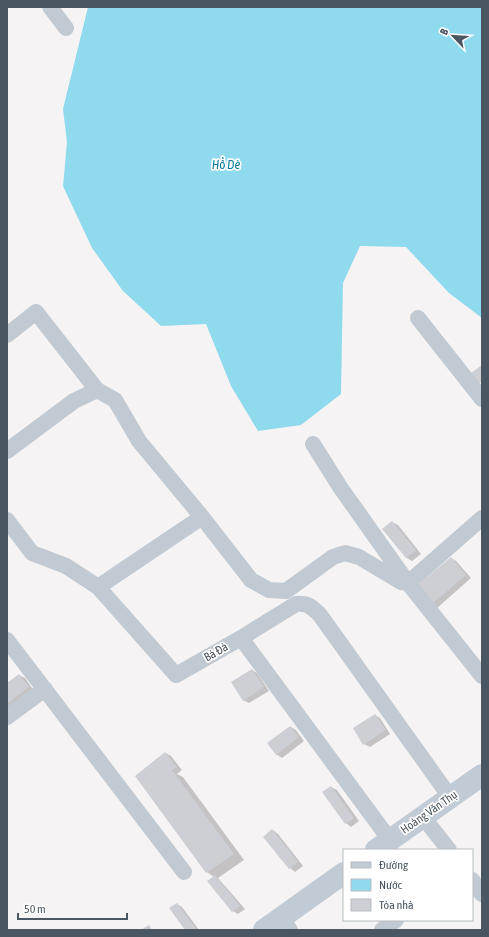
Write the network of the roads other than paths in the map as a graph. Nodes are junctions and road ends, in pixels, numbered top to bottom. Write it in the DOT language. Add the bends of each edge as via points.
graph roads {
  1 [pos="50,7"];
  2 [pos="66,28"];
  3 [pos="418,318"];
  4 [pos="7,335"];
  5 [pos="97,390"];
  6 [pos="482,399"];
  7 [pos="313,444"];
  8 [pos="7,451"];
  9 [pos="202,517"];
  10 [pos="482,518"];
  11 [pos="7,520"];
  12 [pos="408,583"];
  13 [pos="98,587"];
  14 [pos="286,591"];
  15 [pos="290,607"];
  16 [pos="241,638"];
  17 [pos="7,640"];
  18 [pos="482,676"];
  19 [pos="45,689"];
  20 [pos="7,717"];
  21 [pos="482,775"];
  22 [pos="450,797"];
  23 [pos="423,817"];
  24 [pos="383,845"];
  25 [pos="448,849"];
  26 [pos="184,872"];
  27 [pos="343,874"];
  28 [pos="473,881"];
  29 [pos="482,894"];
  30 [pos="395,921"];
  31 [pos="278,926"];
  32 [pos="382,930"];
  1 -- 2 [label="street"];
  3 -- 6 [label="street"];
  4 -- 5 [label="street" via="36,312"];
  5 -- 8 [label="street" via="74,401"];
  5 -- 9 [label="street" via="115,400 139,442"];
  7 -- 12 [label="street"];
  9 -- 13 [label="street"];
  9 -- 14 [label="street" via="251,580 269,590"];
  10 -- 12 [label="street"];
  11 -- 13 [label="street, Bà Đà" via="32,553 66,566"];
  12 -- 14 [label="street" via="401,582 359,557 345,553 333,557"];
  12 -- 18 [label="street"];
  13 -- 16 [label="street, Bà Đà" via="176,675"];
  14 -- 15 [label="street"];
  15 -- 16 [label="street"];
  15 -- 22 [label="street" via="304,603 320,615"];
  16 -- 24 [label="street, Bà Đà"];
  17 -- 19 [label="street"];
  19 -- 20 [label="street"];
  19 -- 26 [label="street"];
  21 -- 22 [label="main road, Hoàng Văn Thụ"];
  22 -- 23 [label="main road, Hoàng Văn Thụ"];
  23 -- 24 [label="main road, Hoàng Văn Thụ"];
  23 -- 25 [label="street"];
  27 -- 31 [label="main road"];
  28 -- 29 [label="street"];
  30 -- 32 [label="street"];
}
